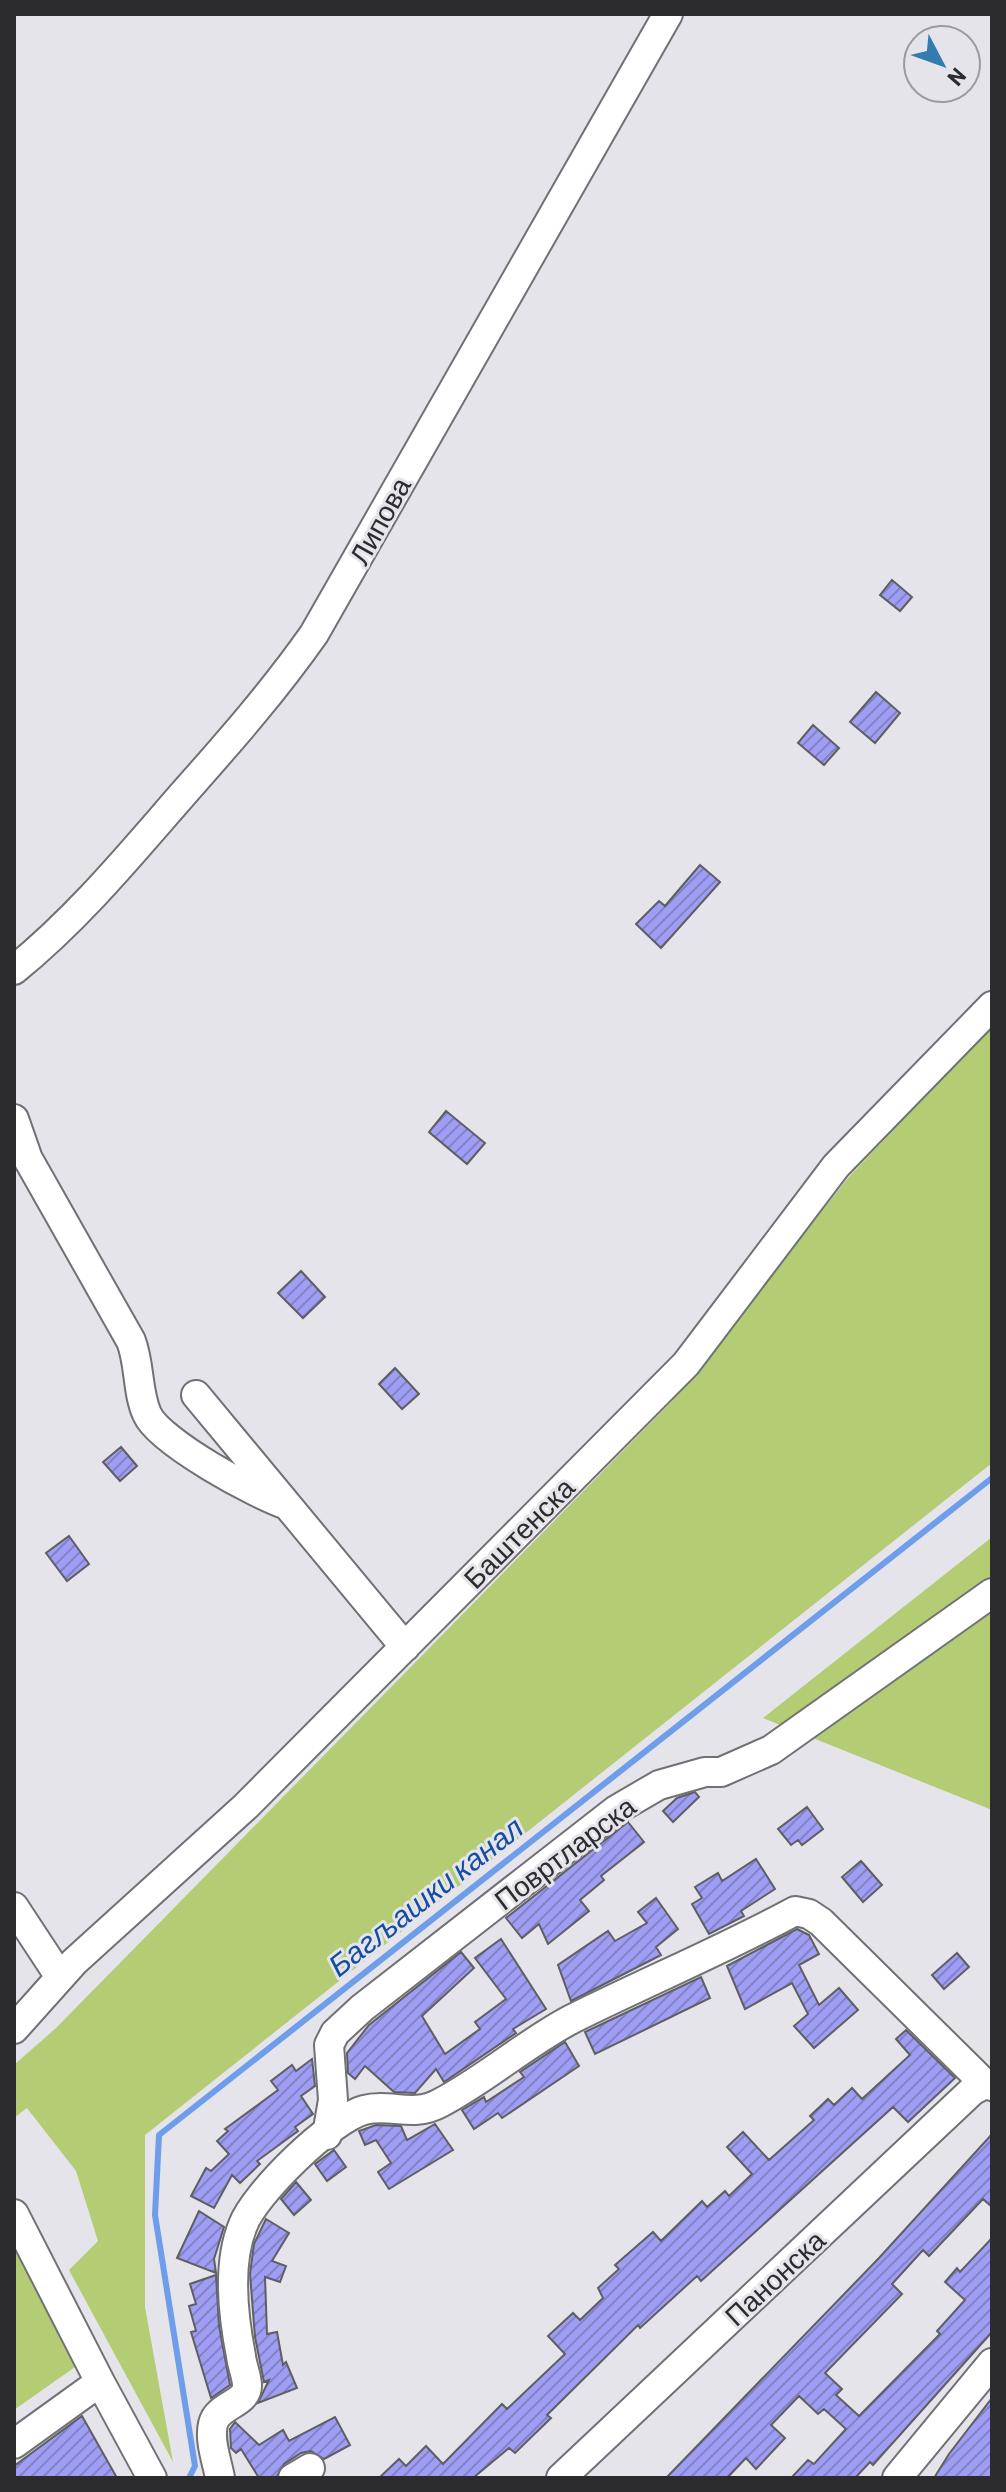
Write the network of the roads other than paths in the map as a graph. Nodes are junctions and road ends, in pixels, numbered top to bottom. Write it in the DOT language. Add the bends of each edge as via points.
graph roads {
  1 [pos="668,14"];
  2 [pos="14,970"];
  3 [pos="992,1006"];
  4 [pos="14,1119"];
  5 [pos="196,1395"];
  6 [pos="287,1505"];
  7 [pos="992,1593"];
  8 [pos="405,1647"];
  9 [pos="14,1907"];
  10 [pos="60,1977"];
  11 [pos="14,2029"];
  12 [pos="989,2085"];
  13 [pos="333,2100"];
  14 [pos="362,2110"];
  15 [pos="327,2135"];
  16 [pos="14,2214"];
  17 [pos="992,2363"];
  18 [pos="100,2382"];
  19 [pos="14,2444"];
  20 [pos="152,2478"];
  21 [pos="220,2478"];
  22 [pos="561,2478"];
  23 [pos="897,2478"];
  1 -- 2 [label="street, Липова" via="314,634 263,705 136,851"];
  3 -- 8 [label="street, Баштенска" via="836,1166 686,1364"];
  4 -- 6 [label="street" via="28,1159 131,1341 151,1422 163,1435 240,1482"];
  5 -- 6 [label="street"];
  6 -- 8 [label="street"];
  7 -- 13 [label="street, Повртларска" via="771,1750 721,1772 659,1785 616,1810 335,2033 329,2045"];
  8 -- 10 [label="street, Баштенска" via="246,1806"];
  9 -- 10 [label="street"];
  10 -- 11 [label="street, Баштенска"];
  12 -- 14 [label="street" via="821,1922 795,1911 570,2020 435,2106 408,2113"];
  12 -- 22 [label="street, Панонска" via="972,2091"];
  13 -- 14 [label="street"];
  13 -- 15 [label="street, Повртларска"];
  14 -- 15 [label="street"];
  15 -- 21 [label="street" via="261,2194 237,2242 235,2300 247,2387 213,2423"];
  16 -- 18 [label="street"];
  17 -- 23 [label="street"];
  18 -- 19 [label="street"];
  18 -- 20 [label="street"];
}
